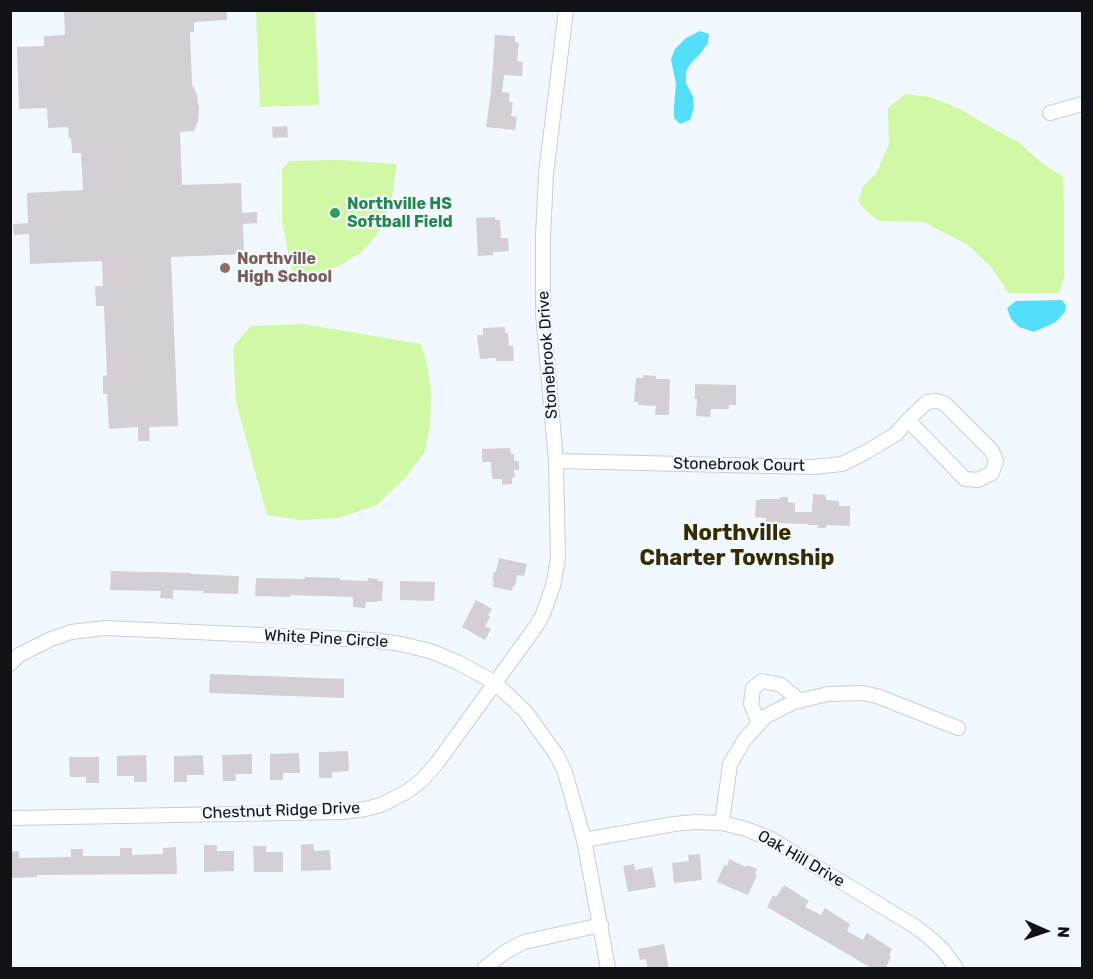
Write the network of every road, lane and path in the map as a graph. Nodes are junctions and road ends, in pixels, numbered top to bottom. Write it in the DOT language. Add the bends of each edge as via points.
graph roads {
  1 [pos="566,10"];
  2 [pos="1083,104"];
  3 [pos="1050,113"];
  4 [pos="908,420"];
  5 [pos="556,461"];
  6 [pos="13,656"];
  7 [pos="494,682"];
  8 [pos="800,700"];
  9 [pos="759,724"];
  10 [pos="958,728"];
  11 [pos="10,818"];
  12 [pos="722,823"];
  13 [pos="584,840"];
  14 [pos="601,925"];
  15 [pos="485,969"];
  16 [pos="608,969"];
  17 [pos="956,969"];
  1 -- 5 [label="street, Stonebrook Drive" via="546,174 543,237 543,314"];
  2 -- 3 [label="street"];
  4 -- 4 [label="street, Stonebrook Court" via="965,478 978,480 992,473 996,461 992,451 944,403 927,402"];
  4 -- 5 [label="street, Stonebrook Court" via="896,434 842,464 813,467"];
  5 -- 7 [label="street, Stonebrook Drive" via="558,558 553,586 537,625"];
  6 -- 7 [label="street, White Pine Circle" via="70,632 96,628 373,640 430,651"];
  7 -- 11 [label="street, Chestnut Ridge Drive" via="422,780 381,805 344,812"];
  7 -- 13 [label="street, White Pine Circle" via="525,711 556,754"];
  8 -- 9 [label="street" via="766,716"];
  8 -- 9 [label="street" via="781,685 762,681 753,688 751,704"];
  8 -- 10 [label="street" via="863,693"];
  9 -- 12 [label="street" via="730,764"];
  12 -- 13 [label="street, Oak Hill Drive" via="674,824"];
  12 -- 17 [label="street, Oak Hill Drive" via="771,839 916,927 943,950"];
  13 -- 14 [label="street, White Pine Circle"];
  14 -- 15 [label="street" via="524,942"];
  14 -- 16 [label="street, White Pine Circle"];
}
